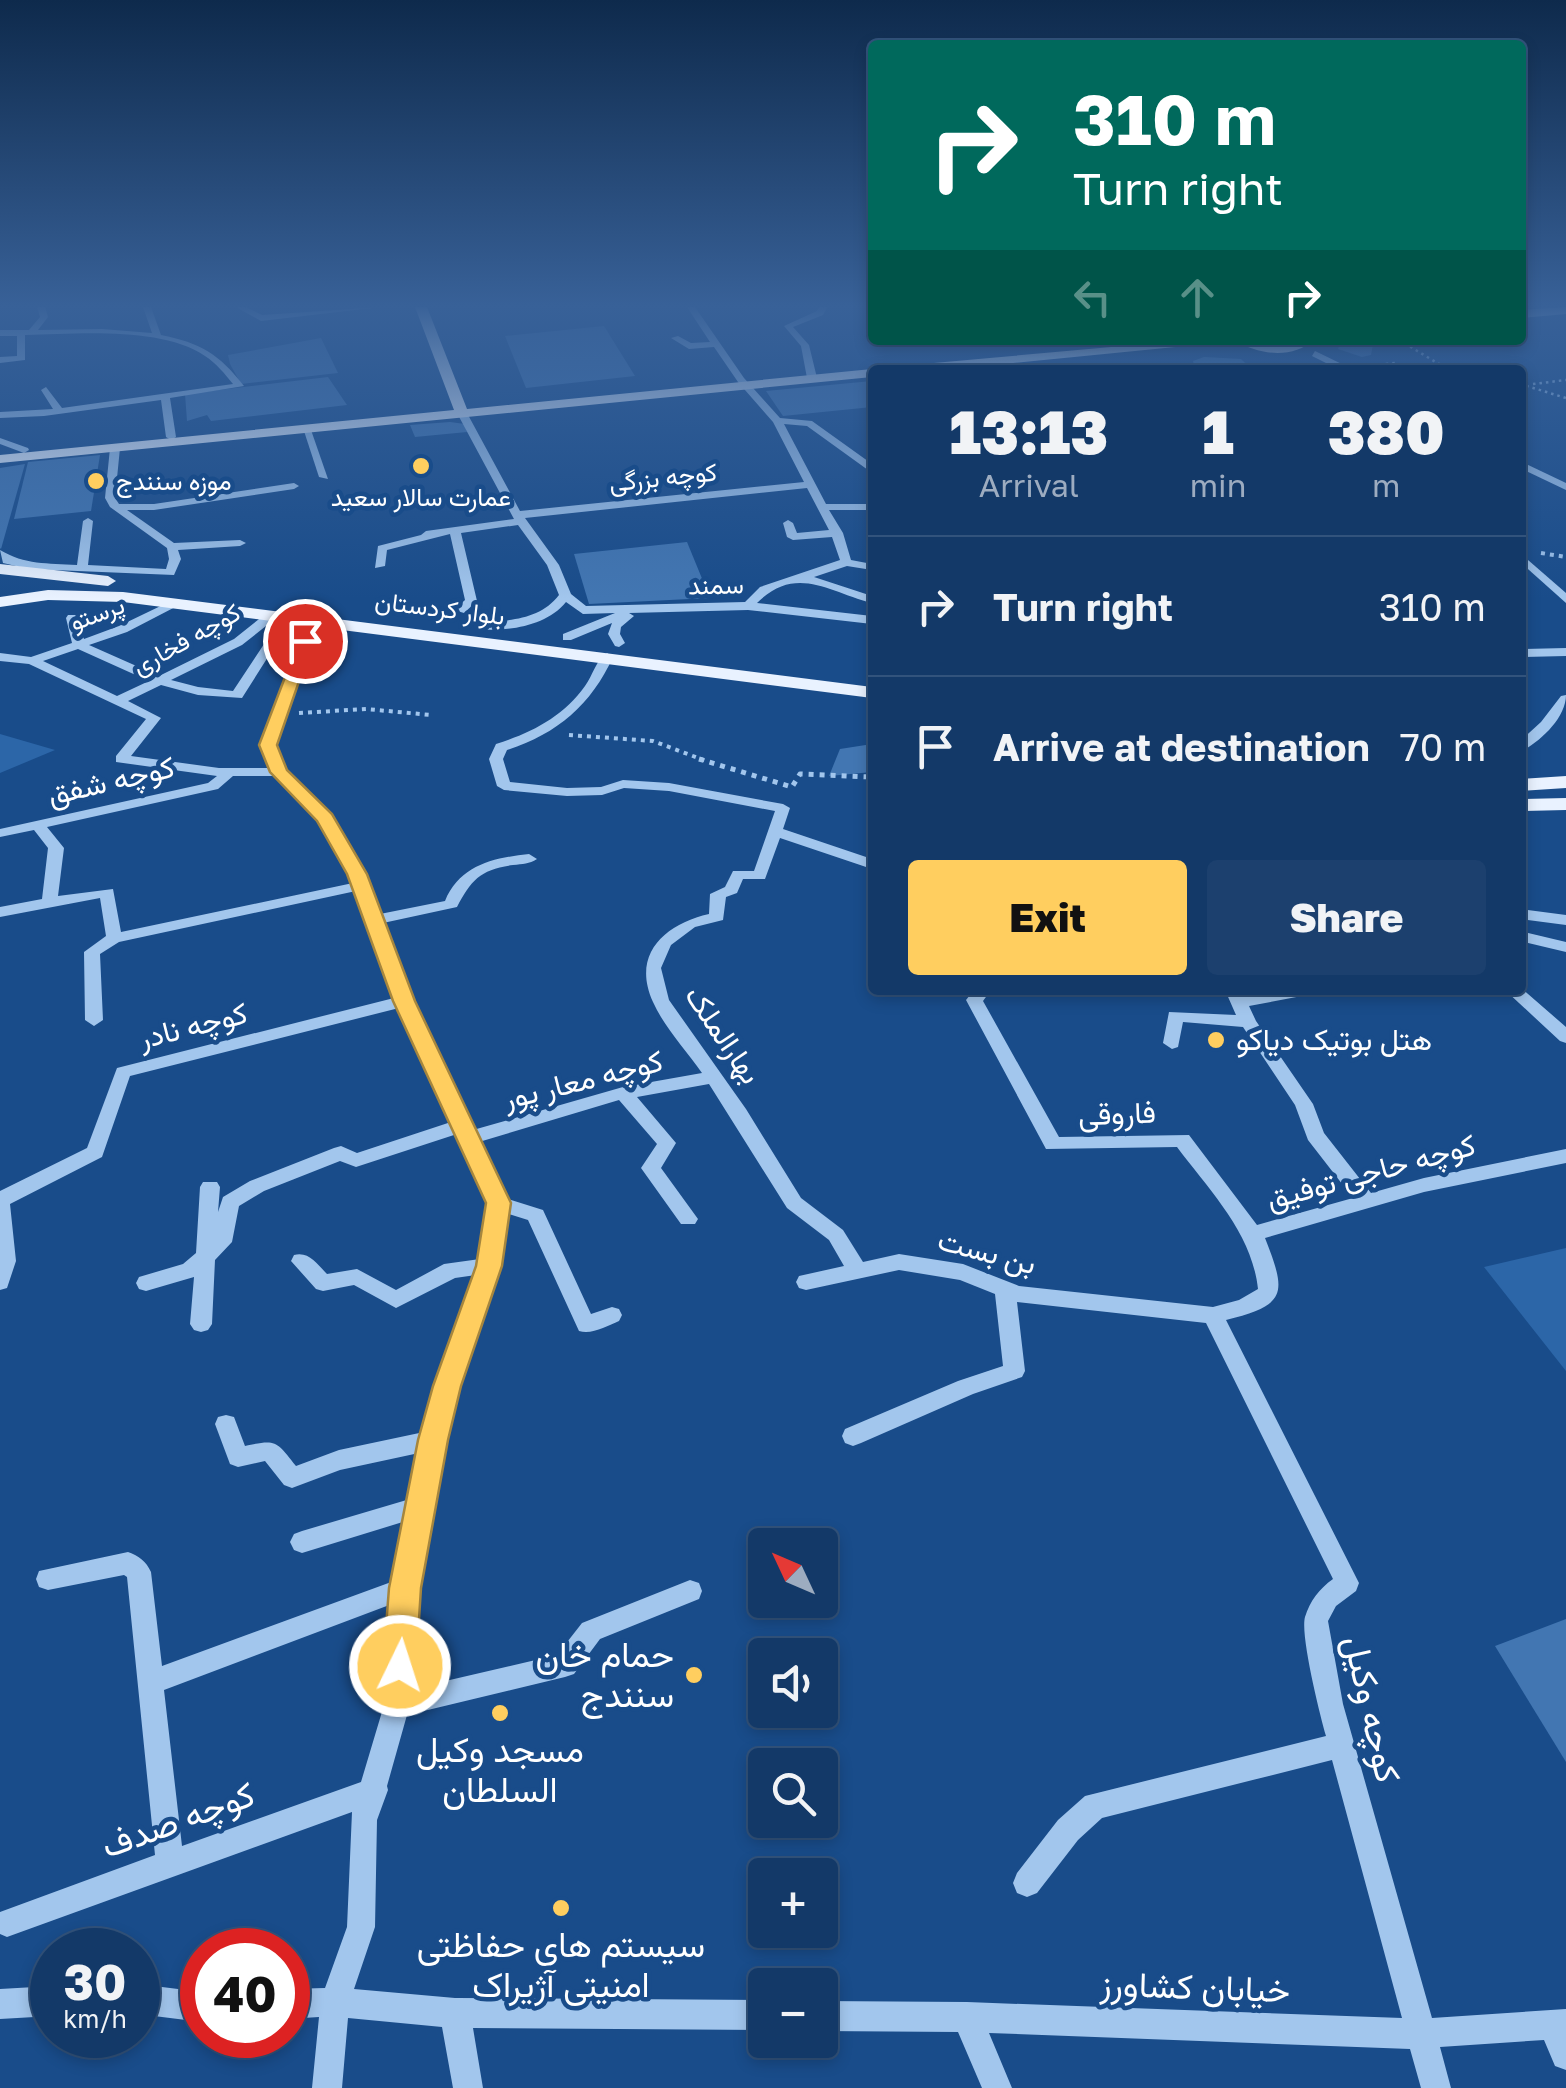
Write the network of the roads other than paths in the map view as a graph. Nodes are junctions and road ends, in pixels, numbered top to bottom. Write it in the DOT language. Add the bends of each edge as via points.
graph roads {
  1 [pos="55,404"];
  2 [pos="98,404"];
  3 [pos="167,404"];
  4 [pos="442,404"];
  5 [pos="459,404"];
  6 [pos="548,404"];
  7 [pos="762,404"];
  8 [pos="59,410"];
  9 [pos="462,413"];
  10 [pos="0,415"];
  11 [pos="777,421"];
  12 [pos="306,430"];
  13 [pos="172,437"];
  14 [pos="0,441"];
  15 [pos="115,448"];
  16 [pos="24,450"];
  17 [pos="0,456"];
  18 [pos="1526,459"];
  19 [pos="868,465"];
  20 [pos="1526,467"];
  21 [pos="324,477"];
  22 [pos="1566,478"];
  23 [pos="812,484"];
  24 [pos="294,486"];
  25 [pos="1566,487"];
  26 [pos="115,507"];
  27 [pos="825,507"];
  28 [pos="868,507"];
  29 [pos="520,518"];
  30 [pos="88,521"];
  31 [pos="788,523"];
  32 [pos="455,530"];
  33 [pos="837,533"];
  34 [pos="240,543"];
  35 [pos="172,547"];
  36 [pos="0,554"];
  37 [pos="1526,561"];
  38 [pos="846,562"];
  39 [pos="379,566"];
  40 [pos="868,567"];
  41 [pos="82,569"];
  42 [pos="4,572"];
  43 [pos="804,577"];
  44 [pos="1544,577"];
  45 [pos="1564,577"];
  46 [pos="566,595"];
  47 [pos="868,599"];
  48 [pos="1566,599"];
  49 [pos="0,602"];
  50 [pos="175,604"];
  51 [pos="748,606"];
  52 [pos="460,610"];
  53 [pos="637,610"];
  54 [pos="272,615"];
  55 [pos="72,618"];
  56 [pos="315,620"];
  57 [pos="868,620"];
  58 [pos="479,626"];
  59 [pos="249,633"];
  60 [pos="568,637"];
  61 [pos="274,638"];
  62 [pos="305,641"];
  63 [pos="79,644"];
  64 [pos="613,650"];
  65 [pos="1566,652"];
  66 [pos="1526,653"];
  67 [pos="0,656"];
  68 [pos="32,661"];
  69 [pos="868,676"];
  70 [pos="158,680"];
  71 [pos="868,693"];
  72 [pos="121,700"];
  73 [pos="1566,700"];
  74 [pos="1526,743"];
  75 [pos="230,772"];
  76 [pos="279,772"];
  77 [pos="1566,782"];
  78 [pos="1526,785"];
  79 [pos="1566,804"];
  80 [pos="1526,805"];
  81 [pos="38,825"];
  82 [pos="774,830"];
  83 [pos="0,833"];
  84 [pos="529,859"];
  85 [pos="868,863"];
  86 [pos="362,885"];
  87 [pos="50,902"];
  88 [pos="0,912"];
  89 [pos="1526,915"];
  90 [pos="377,919"];
  91 [pos="1566,920"];
  92 [pos="1526,937"];
  93 [pos="114,938"];
  94 [pos="1566,946"];
  95 [pos="978,995"];
  96 [pos="1519,995"];
  97 [pos="1235,996"];
  98 [pos="404,1001"];
  99 [pos="94,1020"];
  100 [pos="1248,1022"];
  101 [pos="1566,1038"];
  102 [pos="1172,1043"];
  103 [pos="712,1077"];
  104 [pos="623,1093"];
  105 [pos="465,1132"];
  106 [pos="1566,1156"];
  107 [pos="210,1187"];
  108 [pos="0,1201"];
  109 [pos="1367,1202"];
  110 [pos="498,1203"];
  111 [pos="688,1218"];
  112 [pos="1252,1234"];
  113 [pos="206,1256"];
  114 [pos="301,1261"];
  115 [pos="489,1266"];
  116 [pos="858,1271"];
  117 [pos="0,1282"];
  118 [pos="806,1282"];
  119 [pos="146,1283"];
  120 [pos="1005,1289"];
  121 [pos="1213,1315"];
  122 [pos="612,1316"];
  123 [pos="201,1324"];
  124 [pos="226,1424"];
  125 [pos="853,1436"];
  126 [pos="433,1440"];
  127 [pos="421,1506"];
  128 [pos="302,1542"];
  129 [pos="48,1579"];
  130 [pos="405,1588"];
  131 [pos="690,1591"];
  132 [pos="150,1683"];
  133 [pos="396,1705"];
  134 [pos="1341,1745"];
  135 [pos="375,1790"];
  136 [pos="170,1862"];
  137 [pos="1026,1882"];
  138 [pos="7,1922"];
  139 [pos="30,2002"];
  140 [pos="335,2002"];
  141 [pos="310,2003"];
  142 [pos="0,2004"];
  143 [pos="455,2013"];
  144 [pos="748,2015"];
  145 [pos="838,2016"];
  146 [pos="968,2017"];
  147 [pos="1559,2026"];
  148 [pos="1418,2034"];
  149 [pos="1566,2055"];
  150 [pos="326,2088"];
  151 [pos="468,2088"];
  152 [pos="996,2088"];
  153 [pos="1436,2088"];
  1 -- 8 [label="street"];
  2 -- 8 [label="street"];
  3 -- 13 [label="street"];
  4 -- 13 [label="main road" via="408,415"];
  5 -- 9 [label="main road"];
  6 -- 9 [label="main road"];
  7 -- 11 [label="street"];
  8 -- 10 [label="street"];
  9 -- 12 [label="main road"];
  9 -- 29 [label="street"];
  11 -- 19 [label="street" via="809,423"];
  11 -- 23 [label="street"];
  12 -- 15 [label="main road"];
  12 -- 21 [label="street"];
  13 -- 16 [label="main road"];
  14 -- 16 [label="street"];
  15 -- 17 [label="main road"];
  15 -- 26 [label="street"];
  16 -- 17 [label="main road"];
  18 -- 22 [label="street"];
  20 -- 25 [label="street"];
  23 -- 27 [label="street"];
  23 -- 29 [label="street, کوچه بزرگی"];
  24 -- 26 [label="street"];
  26 -- 35 [label="street"];
  27 -- 28 [label="street"];
  27 -- 33 [label="street"];
  29 -- 32 [label="street, کوچه بزرگی"];
  29 -- 46 [label="street" via="548,552"];
  30 -- 41 [label="street"];
  31 -- 33 [label="street" via="793,537"];
  32 -- 39 [label="street, کوچه بزرگی" via="382,548"];
  32 -- 52 [label="street" via="470,601"];
  33 -- 38 [label="street"];
  34 -- 35 [label="street"];
  35 -- 41 [label="street" via="170,573"];
  36 -- 41 [label="street" via="28,566"];
  37 -- 44 [label="street"];
  38 -- 40 [label="street"];
  38 -- 43 [label="street"];
  42 -- 58 [label="main road, بلوار کردستان"];
  43 -- 47 [label="street"];
  43 -- 51 [label="street" via="764,590"];
  44 -- 45 [label="street"];
  44 -- 48 [label="street"];
  46 -- 53 [label="street, سمند" via="583,610"];
  46 -- 58 [label="street" via="524,622"];
  49 -- 50 [label="main road, بلوار کردستان" via="82,594"];
  50 -- 54 [label="main road, بلوار کردستان"];
  50 -- 63 [label="street, پرستو"];
  51 -- 53 [label="street, سمند"];
  51 -- 57 [label="street, سمند"];
  53 -- 60 [label="street"];
  53 -- 64 [label="street" via="616,626"];
  54 -- 56 [label="main road, بلوار کردستان"];
  54 -- 59 [label="street, کوچه فخاری"];
  55 -- 63 [label="street"];
  56 -- 62 [label="street"];
  56 -- 64 [label="main road, بلوار کردستان"];
  58 -- 60 [label="main road, بلوار کردستان"];
  59 -- 61 [label="street"];
  59 -- 70 [label="street, کوچه فخاری"];
  60 -- 64 [label="main road, بلوار کردستان"];
  61 -- 62 [label="street"];
  61 -- 70 [label="street" via="236,695 204,694"];
  62 -- 76 [label="street" via="268,745"];
  63 -- 68 [label="street, پرستو"];
  63 -- 70 [label="street"];
  64 -- 69 [label="main road, بلوار کردستان"];
  64 -- 71 [label="main road, بلوار کردستان"];
  64 -- 82 [label="street, بهارالملک" via="588,691 555,725 501,746 496,759 504,786 567,792 653,786 783,808"];
  65 -- 66 [label="street"];
  67 -- 68 [label="street"];
  68 -- 72 [label="street"];
  70 -- 72 [label="street, کوچه فخاری"];
  72 -- 75 [label="street" via="154,718 122,759"];
  73 -- 74 [label="street"];
  75 -- 76 [label="street"];
  75 -- 81 [label="street, کوچه شفق" via="213,786"];
  76 -- 86 [label="street" via="325,818"];
  77 -- 78 [label="main road"];
  79 -- 80 [label="main road"];
  81 -- 83 [label="street, کوچه شفق"];
  81 -- 87 [label="street" via="56,848"];
  82 -- 85 [label="street"];
  82 -- 103 [label="street, بهارالملک" via="760,876 738,874 731,890 718,894 716,917 690,923 664,942 653,968 661,1002"];
  84 -- 90 [label="street" via="492,862 469,874 451,904"];
  86 -- 90 [label="street"];
  86 -- 93 [label="street"];
  87 -- 88 [label="street"];
  87 -- 93 [label="street" via="106,892"];
  89 -- 91 [label="street"];
  90 -- 98 [label="street"];
  92 -- 94 [label="street"];
  93 -- 99 [label="street" via="92,952"];
  95 -- 112 [label="street, فاروقی" via="974,1000 1053,1144 1182,1140"];
  96 -- 101 [label="street"];
  97 -- 100 [label="street"];
  98 -- 105 [label="street"];
  98 -- 108 [label="street, کوچه نادر" via="122,1072 96,1152"];
  100 -- 102 [label="street" via="1175,1016"];
  100 -- 109 [label="street" via="1304,1104 1315,1136"];
  103 -- 104 [label="street, کوچه معار پور"];
  103 -- 116 [label="street, بهارالملک" via="794,1203 836,1234"];
  104 -- 105 [label="street, کوچه معار پور"];
  104 -- 111 [label="street" via="667,1143 651,1168"];
  105 -- 110 [label="street"];
  105 -- 113 [label="street, کوچه معار پور" via="356,1160 341,1153 257,1186 230,1202 222,1242"];
  106 -- 109 [label="street, کوچه حاجی توفیق"];
  107 -- 113 [label="street"];
  108 -- 117 [label="street" via="6,1261"];
  109 -- 112 [label="street, کوچه حاجی توفیق"];
  110 -- 115 [label="street"];
  110 -- 122 [label="street" via="536,1215 586,1326"];
  112 -- 121 [label="street, کوچه حاجی توفیق" via="1269,1293"];
  113 -- 119 [label="street" via="190,1270"];
  113 -- 123 [label="street"];
  114 -- 115 [label="street" via="324,1283 357,1277 396,1300 452,1270"];
  115 -- 126 [label="street"];
  116 -- 118 [label="street, بن بست"];
  116 -- 120 [label="street, بن بست" via="899,1262 963,1272"];
  120 -- 121 [label="street, بن بست"];
  120 -- 125 [label="street" via="1014,1371"];
  121 -- 134 [label="street, کوچه وکیل" via="1348,1583 1327,1598 1316,1621"];
  124 -- 126 [label="street" via="238,1457 270,1450 292,1478 339,1460"];
  126 -- 127 [label="street"];
  127 -- 128 [label="street"];
  127 -- 130 [label="street"];
  129 -- 132 [label="street" via="128,1563 139,1572"];
  130 -- 132 [label="street"];
  130 -- 133 [label="street"];
  131 -- 133 [label="street" via="591,1631 566,1665"];
  132 -- 136 [label="street"];
  133 -- 135 [label="street"];
  134 -- 137 [label="street" via="1095,1806"];
  134 -- 148 [label="street, کوچه وکیل"];
  135 -- 136 [label="street, کوچه صدف"];
  135 -- 140 [label="street" via="363,1820 361,1927"];
  136 -- 138 [label="street, کوچه صدف"];
  139 -- 142 [label="street"];
  140 -- 141 [label="street"];
  140 -- 143 [label="street"];
  140 -- 150 [label="street"];
  143 -- 144 [label="street"];
  143 -- 151 [label="street"];
  145 -- 146 [label="street, خیابان کشاورز"];
  146 -- 148 [label="street, خیابان کشاورز"];
  146 -- 152 [label="street"];
  147 -- 148 [label="street, خیابان کشاورز"];
  147 -- 149 [label="street"];
  148 -- 153 [label="street, کوچه وکیل"];
}
